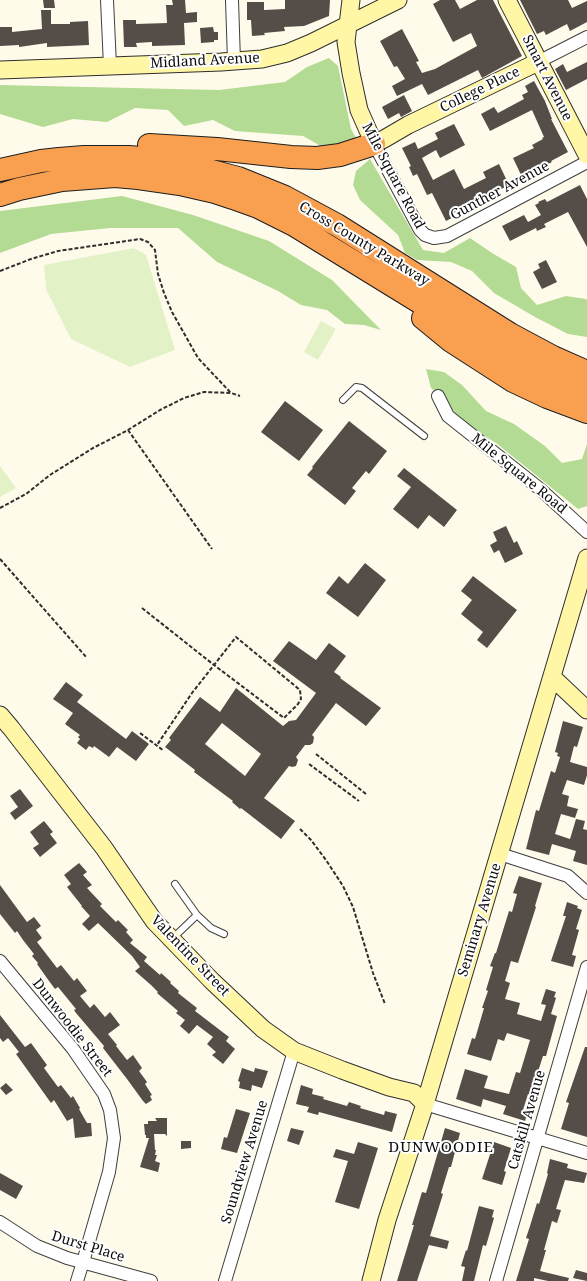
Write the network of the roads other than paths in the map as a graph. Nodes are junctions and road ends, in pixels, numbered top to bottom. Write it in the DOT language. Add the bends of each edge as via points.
graph roads {
  1 [pos="107,0"];
  2 [pos="232,0"];
  3 [pos="350,0"];
  4 [pos="398,0"];
  5 [pos="507,0"];
  6 [pos="348,25"];
  7 [pos="587,37"];
  8 [pos="234,61"];
  9 [pos="538,62"];
  10 [pos="110,66"];
  11 [pos="0,70"];
  12 [pos="374,144"];
  13 [pos="587,155"];
  14 [pos="587,162"];
  15 [pos="23,165"];
  16 [pos="0,170"];
  17 [pos="0,195"];
  18 [pos="425,235"];
  19 [pos="357,264"];
  20 [pos="466,306"];
  21 [pos="587,358"];
  22 [pos="587,372"];
  23 [pos="587,393"];
  24 [pos="438,396"];
  25 [pos="343,400"];
  26 [pos="587,412"];
  27 [pos="424,436"];
  28 [pos="587,532"];
  29 [pos="587,558"];
  30 [pos="552,677"];
  31 [pos="587,710"];
  32 [pos="0,715"];
  33 [pos="500,854"];
  34 [pos="175,884"];
  35 [pos="587,893"];
  36 [pos="197,915"];
  37 [pos="224,934"];
  38 [pos="172,939"];
  39 [pos="0,961"];
  40 [pos="587,967"];
  41 [pos="294,1051"];
  42 [pos="425,1104"];
  43 [pos="538,1138"];
  44 [pos="587,1153"];
  45 [pos="0,1222"];
  46 [pos="84,1262"];
  47 [pos="77,1281"];
  48 [pos="150,1281"];
  49 [pos="225,1281"];
  50 [pos="371,1281"];
  51 [pos="496,1281"];
  1 -- 10 [label="street"];
  2 -- 8 [label="street"];
  3 -- 6 [label="street, Mile Square Road"];
  4 -- 6 [label="street, Midland Avenue"];
  5 -- 9 [label="street, Smart Avenue"];
  6 -- 8 [label="street, Midland Avenue" via="287,53 262,59"];
  6 -- 12 [label="street, Mile Square Road" via="346,42 353,86"];
  7 -- 9 [label="street, College Place"];
  8 -- 10 [label="street, Midland Avenue"];
  9 -- 12 [label="street, College Place"];
  9 -- 13 [label="street, Smart Avenue"];
  10 -- 11 [label="street, Midland Avenue"];
  12 -- 15 [label="highway" via="340,155 317,158 159,145 92,146 56,152"];
  12 -- 18 [label="street, Mile Square Road"];
  14 -- 18 [label="street, Gunther Avenue" via="447,236 434,238"];
  15 -- 16 [label="highway, Cross County Parkway"];
  15 -- 20 [label="highway, Cross County Parkway" via="84,157 129,157 166,160 232,176 284,197 337,225"];
  17 -- 19 [label="highway, Cross County Parkway" via="41,184 92,177 115,176 180,184 215,192 258,207"];
  19 -- 23 [label="highway" via="496,350 545,376"];
  19 -- 26 [label="highway" via="451,342 471,355 519,383"];
  20 -- 21 [label="highway" via="549,344"];
  20 -- 22 [label="highway" via="531,346"];
  24 -- 28 [label="street, Mile Square Road" via="448,416 540,488"];
  25 -- 27 [label="lane" via="356,387 362,388"];
  29 -- 30 [label="street, Seminary Avenue"];
  30 -- 31 [label="street"];
  30 -- 33 [label="street, Seminary Avenue"];
  32 -- 38 [label="street, Valentine Street" via="104,848 154,921"];
  33 -- 35 [label="street" via="568,876"];
  33 -- 42 [label="street, Seminary Avenue"];
  34 -- 36 [label="lane"];
  36 -- 37 [label="lane" via="211,928"];
  36 -- 38 [label="lane"];
  38 -- 41 [label="street, Valentine Street" via="263,1029"];
  39 -- 46 [label="street, Dunwoodie Street" via="73,1049 104,1094 110,1110 114,1138 109,1172"];
  40 -- 43 [label="street, Catskill Avenue"];
  41 -- 42 [label="street, Valentine Street" via="383,1085 414,1093"];
  41 -- 49 [label="street, Soundview Avenue"];
  42 -- 43 [label="street"];
  42 -- 50 [label="street, Seminary Avenue" via="387,1220"];
  43 -- 44 [label="street"];
  43 -- 51 [label="street, Catskill Avenue"];
  45 -- 46 [label="street, Durst Place" via="37,1246"];
  46 -- 47 [label="street, Dunwoodie Street"];
  46 -- 48 [label="street, Durst Place"];
}
